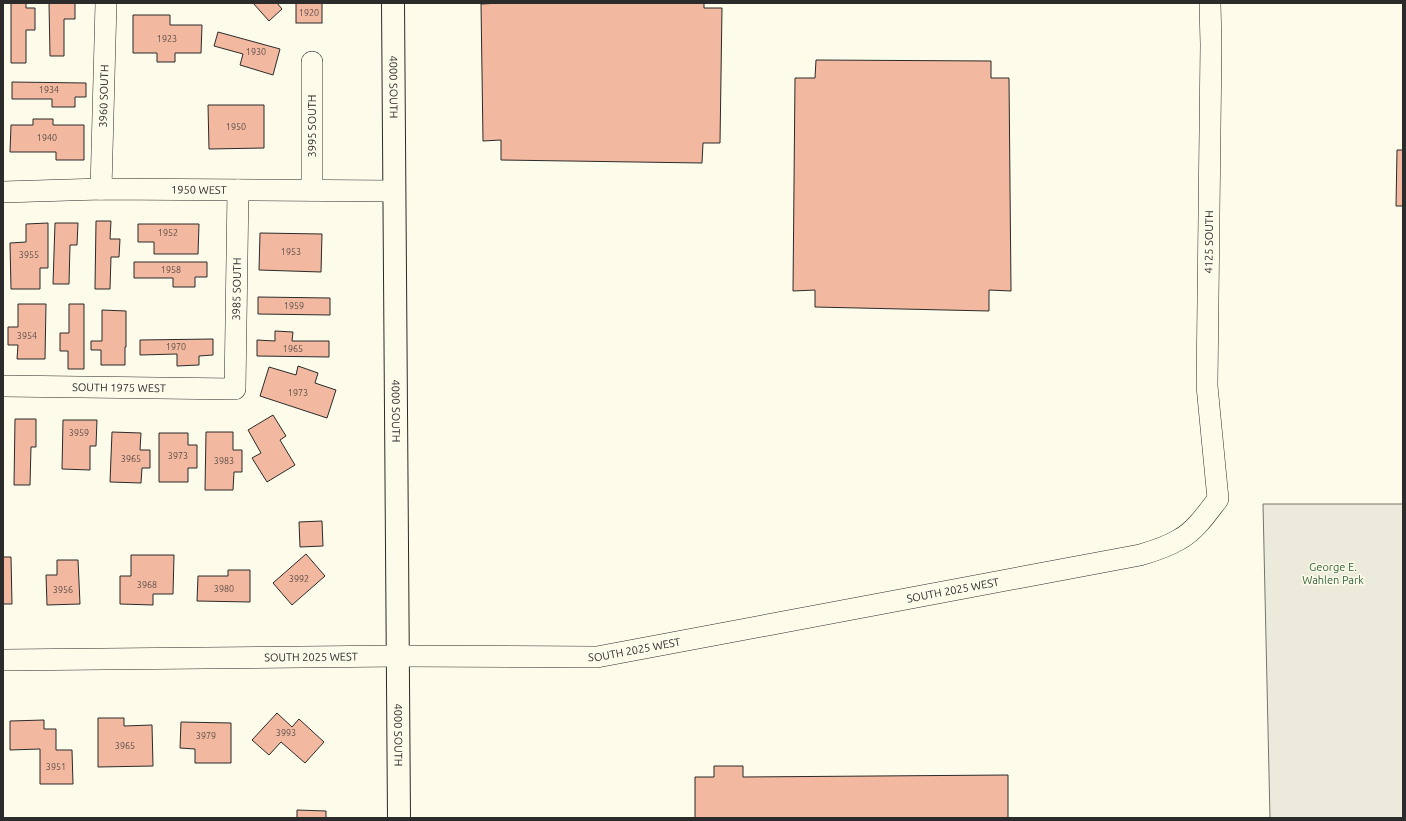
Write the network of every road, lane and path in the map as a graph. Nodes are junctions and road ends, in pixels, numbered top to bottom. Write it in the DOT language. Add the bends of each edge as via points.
graph roads {
  1 [pos="106,3"];
  2 [pos="393,3"];
  3 [pos="1210,3"];
  4 [pos="312,62"];
  5 [pos="101,189"];
  6 [pos="238,190"];
  7 [pos="312,190"];
  8 [pos="394,191"];
  9 [pos="3,192"];
  10 [pos="3,386"];
  11 [pos="234,389"];
  12 [pos="1216,480"];
  13 [pos="398,656"];
  14 [pos="3,660"];
  15 [pos="399,818"];
  1 -- 5 [label="street, 3960 SOUTH"];
  2 -- 8 [label="street, 4000 SOUTH"];
  3 -- 12 [label="street, 4125 SOUTH" via="1207,386"];
  4 -- 7 [label="street, 3995 SOUTH"];
  5 -- 6 [label="street, 1950 WEST"];
  5 -- 9 [label="street, 1950 WEST"];
  6 -- 7 [label="street, 1950 WEST"];
  6 -- 11 [label="street, 3985 SOUTH"];
  7 -- 8 [label="street, 1950 WEST"];
  8 -- 13 [label="street, 4000 SOUTH"];
  10 -- 11 [label="street, SOUTH 1975 WEST"];
  12 -- 13 [label="street, SOUTH 2025 WEST" via="1218,499 1203,518 1182,538 1140,556 597,657"];
  13 -- 14 [label="street, SOUTH 2025 WEST"];
  13 -- 15 [label="street, 4000 SOUTH"];
}
